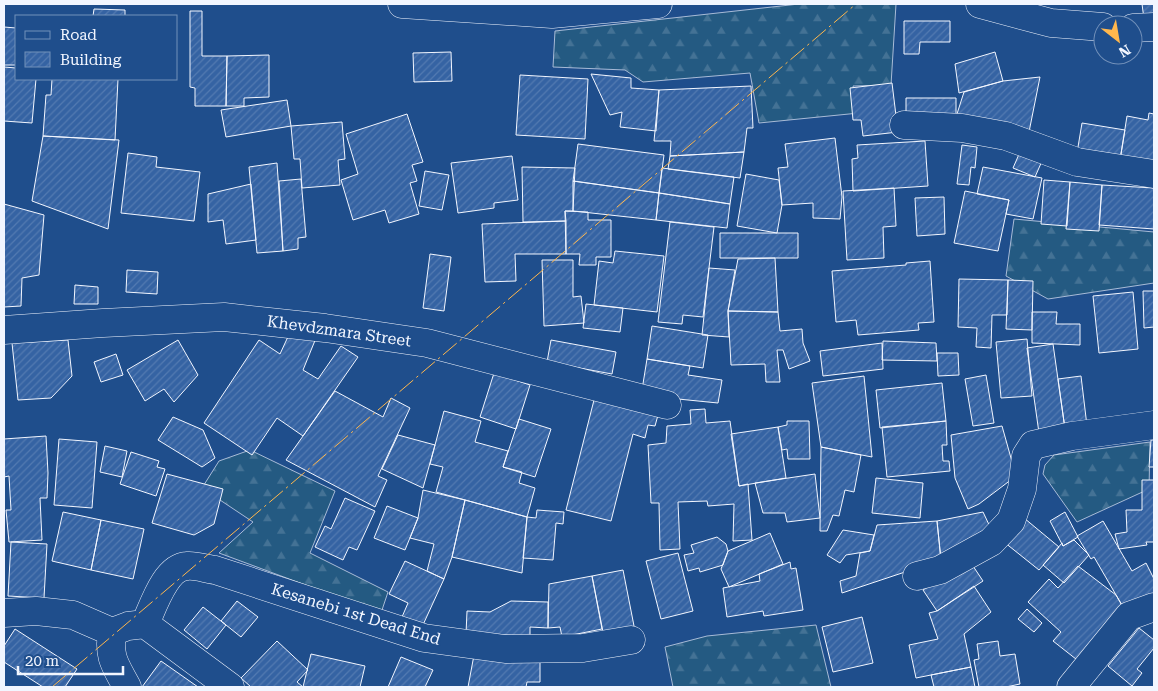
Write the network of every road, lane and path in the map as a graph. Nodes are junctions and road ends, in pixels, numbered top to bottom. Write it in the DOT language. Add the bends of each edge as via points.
graph roads {
  1 [pos="402,4"];
  2 [pos="658,4"];
  3 [pos="980,4"];
  4 [pos="1093,26"];
  5 [pos="904,125"];
  6 [pos="1154,174"];
  7 [pos="4,330"];
  8 [pos="667,405"];
  9 [pos="1154,425"];
  10 [pos="917,576"];
  11 [pos="1154,607"];
  12 [pos="4,613"];
  13 [pos="145,624"];
  14 [pos="112,632"];
  15 [pos="631,640"];
  16 [pos="127,687"];
  17 [pos="230,687"];
  18 [pos="1071,687"];
  1 -- 2 [label="street" via="552,14"];
  3 -- 4 [label="street" via="1051,23"];
  5 -- 6 [label="street" via="962,128 1006,136 1078,162"];
  7 -- 8 [label="street, Khevdzmara Street" via="224,317 325,328 427,343"];
  9 -- 10 [label="street" via="1072,436 1033,445 1026,456 1022,489 1011,521 991,542 940,570"];
  11 -- 18 [label="street" via="1129,616"];
  12 -- 14 [label="street" via="36,611 73,615"];
  13 -- 14 [label="street"];
  13 -- 15 [label="street, Kesanebi 1st Dead End" via="166,579 174,570 187,566 215,570 424,638 505,649 583,648"];
  13 -- 17 [label="street"];
  14 -- 16 [label="street" via="112,657"];
}
